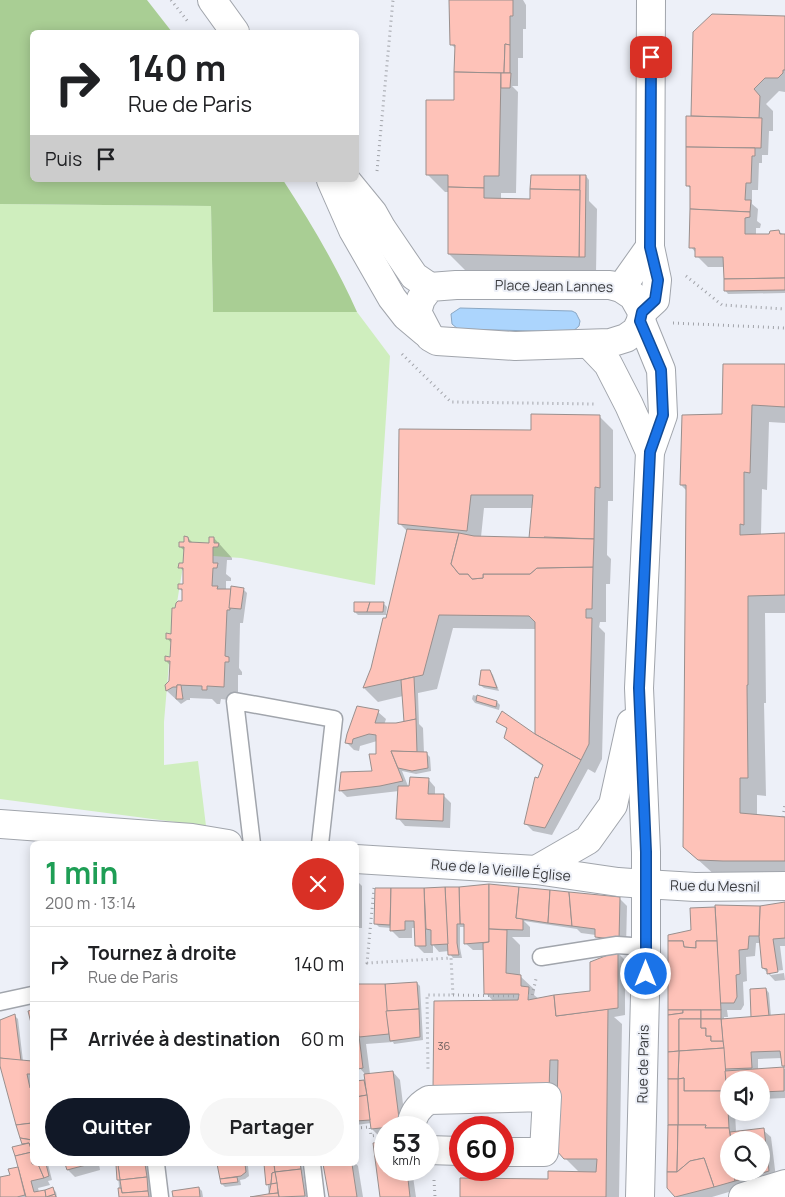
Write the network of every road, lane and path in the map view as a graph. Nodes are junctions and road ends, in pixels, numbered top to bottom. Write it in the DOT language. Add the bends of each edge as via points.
graph roads {
  1 [pos="172,0"];
  2 [pos="212,0"];
  3 [pos="393,0"];
  4 [pos="651,0"];
  5 [pos="191,26"];
  6 [pos="234,30"];
  7 [pos="332,182"];
  8 [pos="348,182"];
  9 [pos="373,213"];
  10 [pos="650,247"];
  11 [pos="681,272"];
  12 [pos="430,287"];
  13 [pos="621,288"];
  14 [pos="785,309"];
  15 [pos="641,317"];
  16 [pos="785,328"];
  17 [pos="430,337"];
  18 [pos="590,345"];
  19 [pos="397,349"];
  20 [pos="580,404"];
  21 [pos="650,452"];
  22 [pos="639,688"];
  23 [pos="785,804"];
  24 [pos="783,817"];
  25 [pos="0,824"];
  26 [pos="192,841"];
  27 [pos="252,841"];
  28 [pos="320,841"];
  29 [pos="367,859"];
  30 [pos="536,870"];
  31 [pos="646,884"];
  32 [pos="785,886"];
  33 [pos="646,947"];
  34 [pos="541,957"];
  35 [pos="30,995"];
  36 [pos="453,995"];
  37 [pos="519,996"];
  38 [pos="0,1002"];
  39 [pos="428,1100"];
  40 [pos="414,1116"];
  41 [pos="359,1128"];
  42 [pos="374,1136"];
  43 [pos="514,1152"];
  44 [pos="156,1166"];
  45 [pos="312,1166"];
  46 [pos="785,1184"];
  47 [pos="160,1197"];
  48 [pos="316,1197"];
  49 [pos="640,1197"];
  50 [pos="743,1197"];
  1 -- 5 [label="path"];
  2 -- 6 [label="main road"];
  3 -- 9 [label="path"];
  4 -- 10 [label="main road"];
  7 -- 17 [label="main road" via="353,230 392,298 406,316"];
  8 -- 9 [label="main road"];
  9 -- 12 [label="main road" via="414,276"];
  10 -- 13 [label="main road"];
  10 -- 15 [label="main road" via="658,280 655,300"];
  11 -- 14 [label="path" via="722,306"];
  12 -- 13 [label="main road, Place Jean Lannes" via="590,284"];
  12 -- 17 [label="main road" via="417,312"];
  13 -- 15 [label="main road, Place Jean Lannes" via="633,296"];
  15 -- 16 [label="path"];
  15 -- 18 [label="main road" via="636,330 626,338"];
  15 -- 21 [label="main road, Rue de Paris" via="661,370 663,415"];
  17 -- 18 [label="main road" via="444,343"];
  18 -- 21 [label="main road, Rue de Paris" via="608,364"];
  19 -- 20 [label="path" via="451,402"];
  21 -- 22 [label="main road, Rue de Paris"];
  22 -- 30 [label="main road" via="613,805 588,840"];
  22 -- 31 [label="main road, Rue de Paris"];
  23 -- 24 [label="path"];
  25 -- 26 [label="main road"];
  27 -- 28 [label="lane" via="235,701 334,719"];
  29 -- 30 [label="main road, Rue de la Vieille Église"];
  29 -- 36 [label="path" via="368,963 451,958"];
  30 -- 31 [label="main road, Rue de la Vieille Église"];
  31 -- 32 [label="main road, Rue du Mesnil"];
  31 -- 33 [label="main road, Rue de Paris"];
  33 -- 34 [label="lane" via="617,945"];
  33 -- 49 [label="main road, Rue de Paris"];
  35 -- 38 [label="lane"];
  36 -- 37 [label="path"];
  36 -- 39 [label="path" via="427,995"];
  39 -- 40 [label="main road" via="420,1104"];
  39 -- 43 [label="main road" via="547,1097 544,1152"];
  41 -- 42 [label="path" via="370,1127 371,1136"];
  44 -- 47 [label="lane"];
  45 -- 48 [label="lane"];
  46 -- 50 [label="main road"];
}
